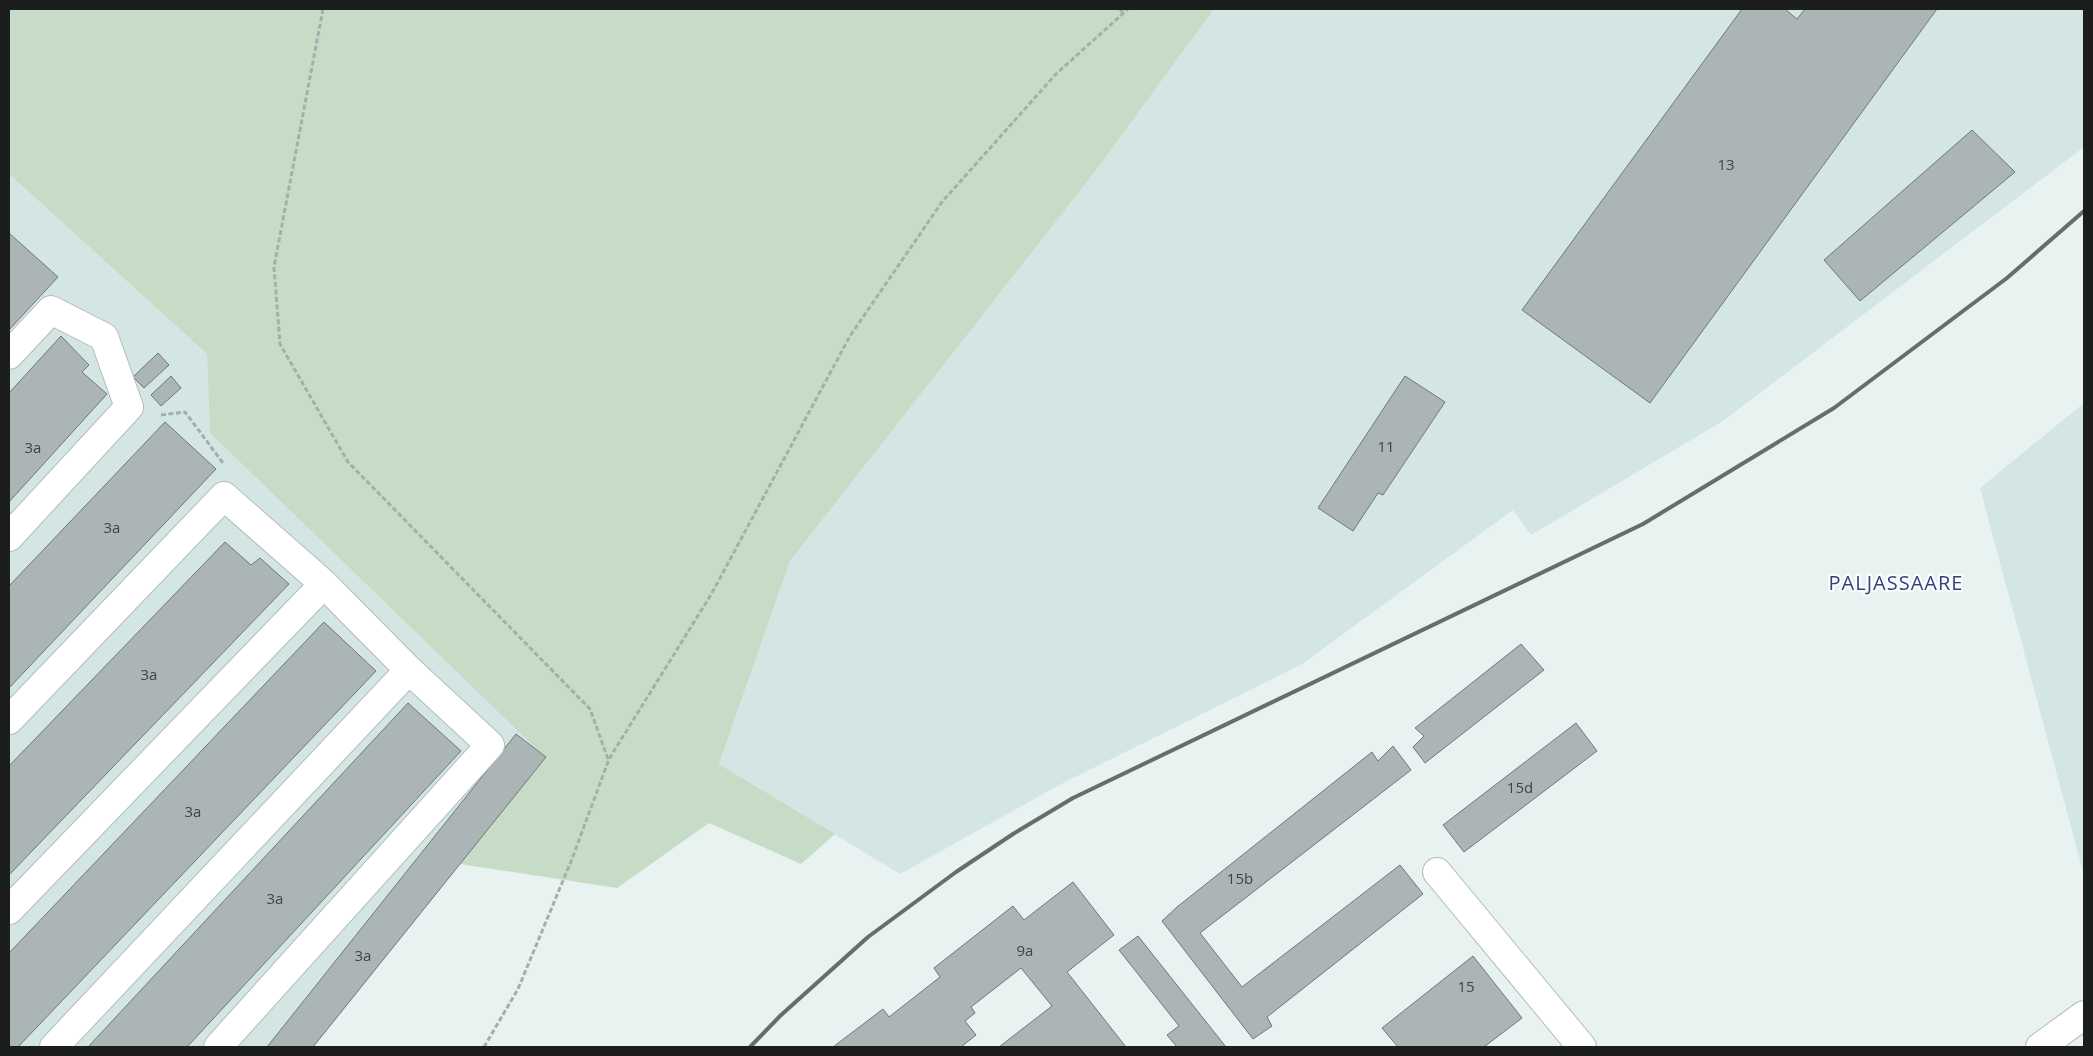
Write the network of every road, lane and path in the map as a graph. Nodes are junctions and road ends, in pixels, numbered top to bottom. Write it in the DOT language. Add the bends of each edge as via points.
graph roads {
  1 [pos="323,9"];
  2 [pos="1120,9"];
  3 [pos="1128,9"];
  4 [pos="1123,13"];
  5 [pos="9,356"];
  6 [pos="129,407"];
  7 [pos="224,496"];
  8 [pos="9,537"];
  9 [pos="324,584"];
  10 [pos="409,670"];
  11 [pos="9,720"];
  12 [pos="609,759"];
  13 [pos="1437,872"];
  14 [pos="9,910"];
  15 [pos="2084,1015"];
  16 [pos="54,1047"];
  17 [pos="218,1047"];
  18 [pos="484,1047"];
  19 [pos="1582,1047"];
  20 [pos="2040,1047"];
  1 -- 12 [label="path" via="274,267 280,344 348,462 590,709"];
  2 -- 4 [label="path"];
  3 -- 4 [label="path"];
  4 -- 12 [label="path" via="1056,74 942,202 850,336 712,593"];
  5 -- 6 [label="street" via="51,310 104,337"];
  6 -- 7 [label="path" via="148,417 185,412 223,462"];
  6 -- 8 [label="street"];
  7 -- 9 [label="street"];
  7 -- 11 [label="street"];
  9 -- 10 [label="street"];
  9 -- 14 [label="street"];
  10 -- 16 [label="street"];
  10 -- 17 [label="street" via="490,745"];
  12 -- 18 [label="path" via="518,989"];
  13 -- 19 [label="street"];
  15 -- 20 [label="street"];
}
